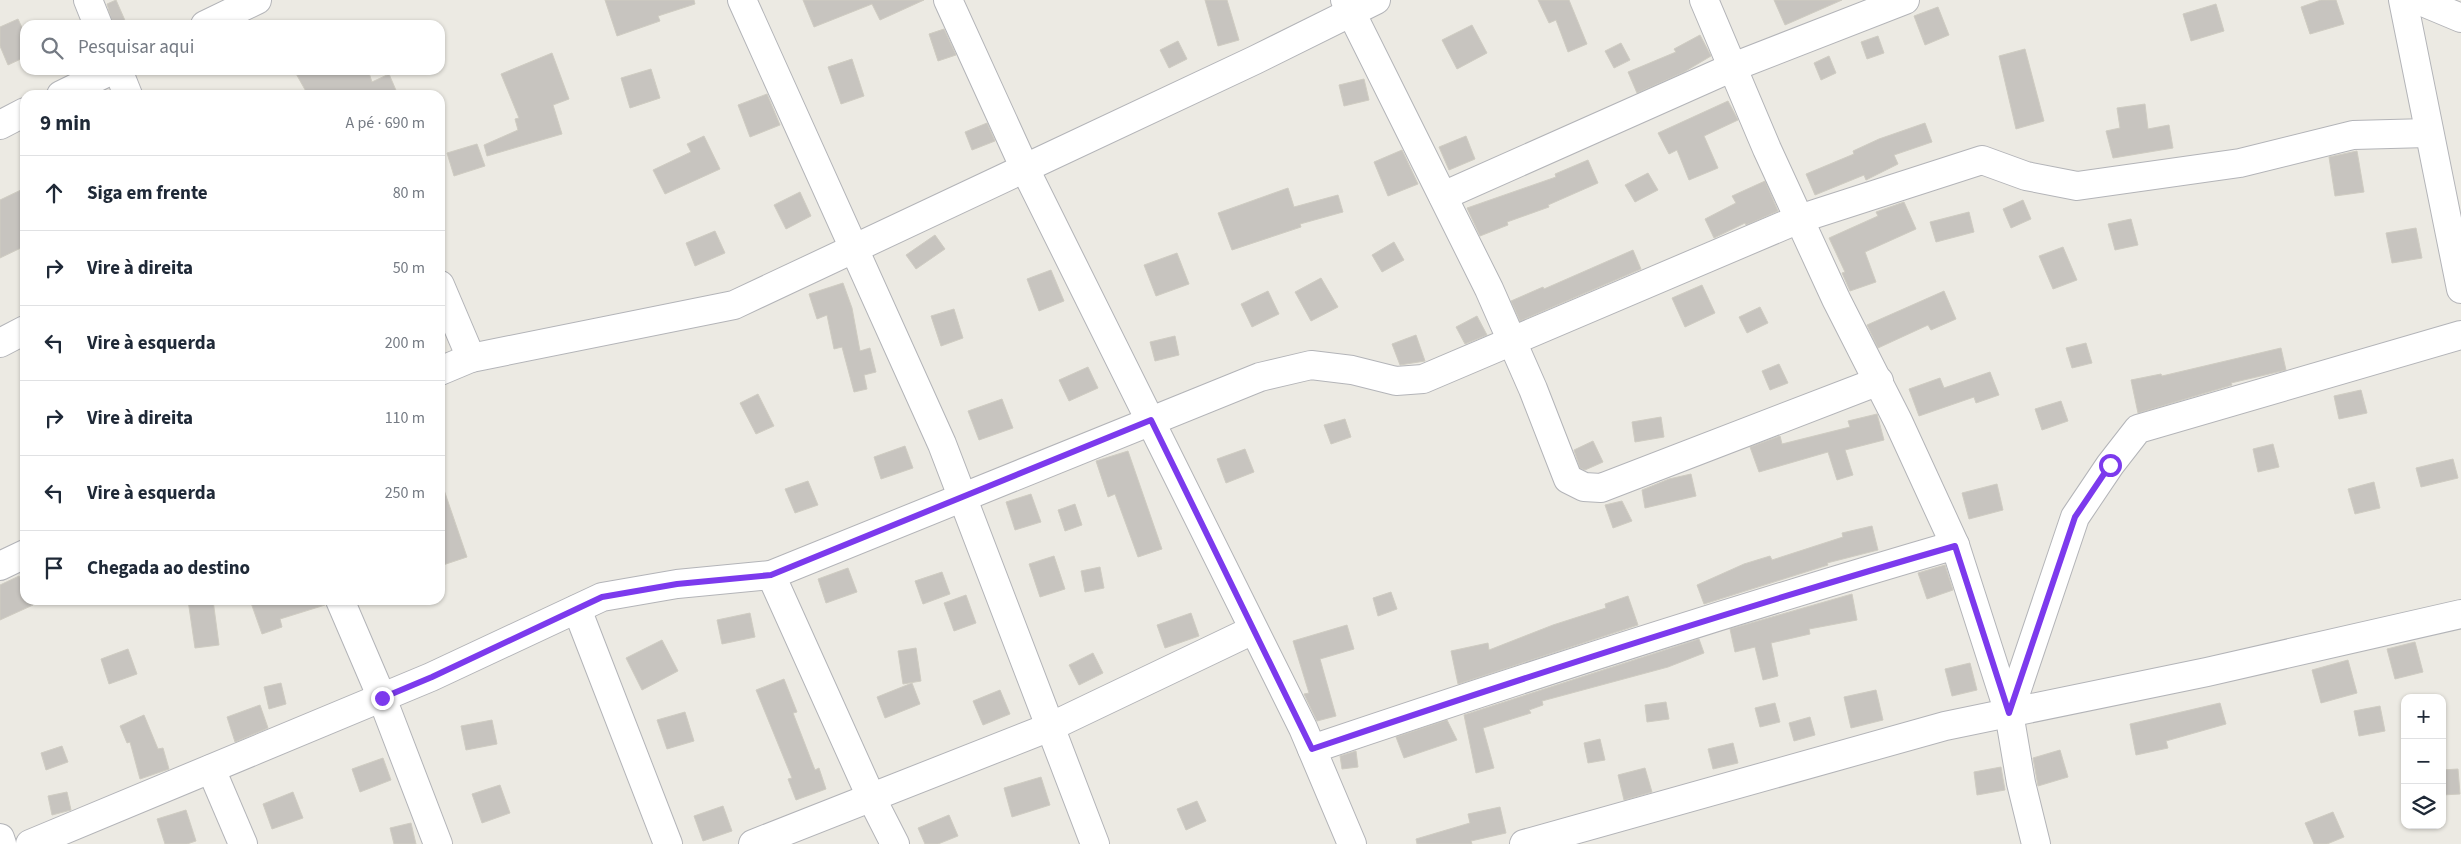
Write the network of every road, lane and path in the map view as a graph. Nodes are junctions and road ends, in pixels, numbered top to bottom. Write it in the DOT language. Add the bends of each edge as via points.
graph roads {
  1 [pos="88,0"];
  2 [pos="257,0"];
  3 [pos="742,0"];
  4 [pos="1376,0"];
  5 [pos="1704,0"];
  6 [pos="1905,0"];
  7 [pos="2403,0"];
  8 [pos="2418,0"];
  9 [pos="955,2"];
  10 [pos="1348,6"];
  11 [pos="2461,18"];
  12 [pos="96,20"];
  13 [pos="215,20"];
  14 [pos="1733,68"];
  15 [pos="102,75"];
  16 [pos="120,75"];
  17 [pos="71,90"];
  18 [pos="126,90"];
  19 [pos="20,114"];
  20 [pos="0,124"];
  21 [pos="2428,133"];
  22 [pos="1025,169"];
  23 [pos="1443,196"];
  24 [pos="1799,218"];
  25 [pos="854,248"];
  26 [pos="2461,289"];
  27 [pos="445,297"];
  28 [pos="20,333"];
  29 [pos="2461,335"];
  30 [pos="0,343"];
  31 [pos="1513,343"];
  32 [pos="471,358"];
  33 [pos="445,369"];
  34 [pos="1878,381"];
  35 [pos="1151,420"];
  36 [pos="963,499"];
  37 [pos="1955,546"];
  38 [pos="771,575"];
  39 [pos="342,605"];
  40 [pos="577,609"];
  41 [pos="2461,614"];
  42 [pos="1253,630"];
  43 [pos="382,698"];
  44 [pos="2009,713"];
  45 [pos="1050,727"];
  46 [pos="1312,749"];
  47 [pos="211,769"];
  48 [pos="871,797"];
  49 [pos="0,838"];
  50 [pos="2,844"];
  51 [pos="30,844"];
  52 [pos="243,844"];
  53 [pos="438,844"];
  54 [pos="668,844"];
  55 [pos="753,844"];
  56 [pos="895,844"];
  57 [pos="1095,844"];
  58 [pos="1352,844"];
  59 [pos="1524,844"];
  60 [pos="2036,844"];
  1 -- 12 [label="street"];
  2 -- 13 [label="street"];
  3 -- 25 [label="street"];
  4 -- 10 [label="street"];
  5 -- 14 [label="street"];
  6 -- 14 [label="street"];
  7 -- 21 [label="street"];
  8 -- 11 [label="street"];
  9 -- 22 [label="street"];
  10 -- 22 [label="street"];
  10 -- 23 [label="street"];
  14 -- 23 [label="street"];
  14 -- 24 [label="street"];
  15 -- 17 [label="street"];
  16 -- 18 [label="street"];
  19 -- 20 [label="street"];
  21 -- 24 [label="street" via="2353,135 2240,163 2077,186 2026,176 1982,160"];
  21 -- 26 [label="street"];
  22 -- 25 [label="street"];
  22 -- 35 [label="street"];
  23 -- 31 [label="street"];
  24 -- 31 [label="street"];
  24 -- 34 [label="street"];
  25 -- 32 [label="street" via="734,305"];
  25 -- 36 [label="street" via="942,444"];
  27 -- 32 [label="street"];
  28 -- 30 [label="street"];
  29 -- 44 [label="street" via="2138,429 2075,517"];
  31 -- 34 [label="street" via="1568,479 1584,488 1601,488"];
  31 -- 35 [label="street" via="1423,379 1396,381 1352,370 1311,365 1260,377"];
  32 -- 33 [label="street"];
  34 -- 37 [label="street"];
  35 -- 36 [label="street"];
  35 -- 42 [label="street"];
  36 -- 38 [label="street"];
  36 -- 45 [label="street"];
  37 -- 44 [label="street"];
  37 -- 46 [label="street" via="1555,667"];
  38 -- 40 [label="street" via="677,584 602,597"];
  38 -- 48 [label="street"];
  39 -- 43 [label="street"];
  40 -- 43 [label="street"];
  40 -- 54 [label="street"];
  41 -- 44 [label="street"];
  42 -- 45 [label="street"];
  42 -- 46 [label="street"];
  43 -- 47 [label="street"];
  43 -- 53 [label="street"];
  44 -- 59 [label="street" via="1945,726"];
  44 -- 60 [label="street" via="2021,784"];
  45 -- 48 [label="street"];
  45 -- 57 [label="street"];
  46 -- 58 [label="street"];
  47 -- 51 [label="street"];
  47 -- 52 [label="street"];
  48 -- 55 [label="street"];
  48 -- 56 [label="street"];
  49 -- 50 [label="street"];
}
